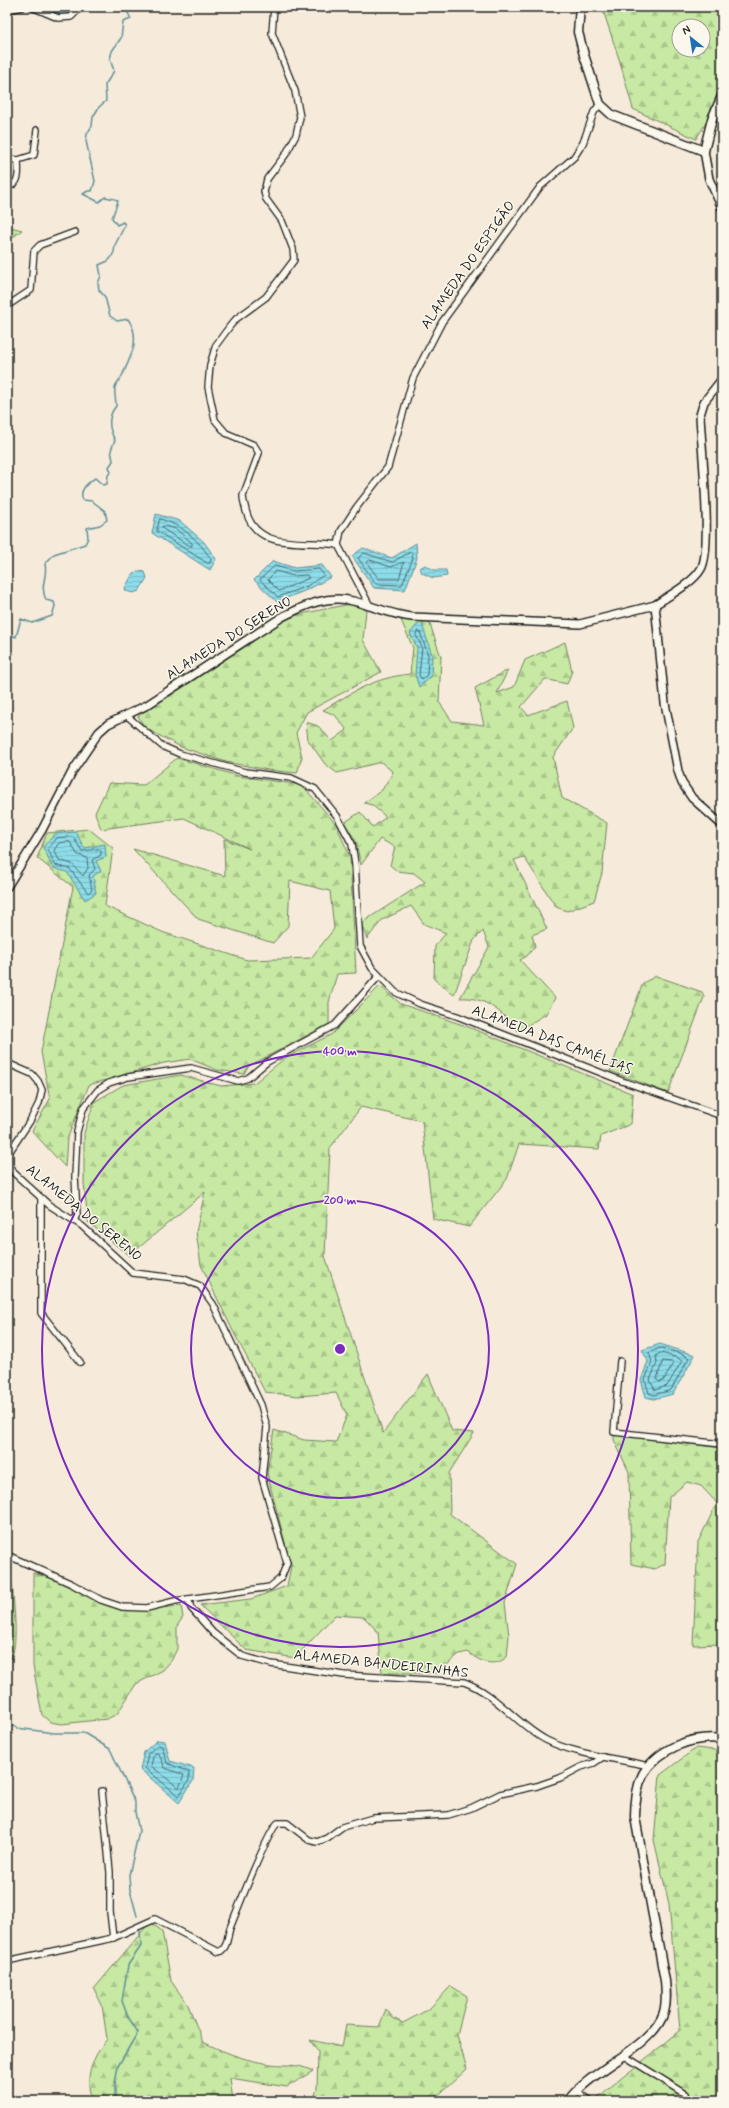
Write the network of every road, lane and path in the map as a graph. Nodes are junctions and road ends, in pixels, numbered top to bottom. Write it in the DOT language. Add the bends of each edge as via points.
graph roads {
  1 [pos="22,7"];
  2 [pos="32,7"];
  3 [pos="81,7"];
  4 [pos="274,7"];
  5 [pos="580,7"];
  6 [pos="7,10"];
  7 [pos="722,96"];
  8 [pos="600,104"];
  9 [pos="37,130"];
  10 [pos="704,151"];
  11 [pos="7,159"];
  12 [pos="18,160"];
  13 [pos="10,186"];
  14 [pos="722,208"];
  15 [pos="75,232"];
  16 [pos="7,306"];
  17 [pos="722,379"];
  18 [pos="338,545"];
  19 [pos="655,605"];
  20 [pos="370,606"];
  21 [pos="126,715"];
  22 [pos="722,825"];
  23 [pos="10,876"];
  24 [pos="7,887"];
  25 [pos="379,976"];
  26 [pos="7,1063"];
  27 [pos="722,1116"];
  28 [pos="41,1198"];
  29 [pos="74,1221"];
  30 [pos="620,1361"];
  31 [pos="80,1362"];
  32 [pos="722,1444"];
  33 [pos="7,1555"];
  34 [pos="188,1599"];
  35 [pos="722,1739"];
  36 [pos="603,1757"];
  37 [pos="649,1766"];
  38 [pos="102,1791"];
  39 [pos="113,1938"];
  40 [pos="7,1961"];
  41 [pos="623,2055"];
  42 [pos="577,2091"];
  43 [pos="686,2094"];
  44 [pos="568,2101"];
  45 [pos="591,2101"];
  1 -- 6 [label="street"];
  2 -- 3 [label="street" via="58,18 71,17"];
  4 -- 18 [label="street" via="272,33 295,91 300,117 296,134 286,154 268,178 264,192 282,221 293,248 294,260 266,297 236,319 216,345 210,365 208,387 215,420 219,426 231,436 254,445 259,453 243,496 252,524 259,532 272,539"];
  5 -- 8 [label="main road" via="578,32"];
  7 -- 10 [label="main road" via="712,119"];
  8 -- 10 [label="main road" via="621,120"];
  8 -- 18 [label="street, ALAMEDA DO ESPIGÃO" via="574,157 545,182 528,202 432,337 412,378 388,467 344,524 338,537"];
  9 -- 12 [label="street" via="34,155"];
  10 -- 14 [label="street" via="709,179"];
  11 -- 12 [label="street"];
  12 -- 13 [label="street" via="18,180"];
  15 -- 16 [label="street" via="36,247 32,255 31,290"];
  17 -- 19 [label="street" via="704,402 700,415 705,522 703,563 697,574"];
  18 -- 20 [label="street"];
  19 -- 20 [label="street, ALAMEDA DO SERENO" via="580,624 399,616"];
  19 -- 22 [label="street" via="665,703 678,771 692,798"];
  20 -- 21 [label="street, ALAMEDA DO SERENO" via="337,599 322,600 305,606 252,636 147,705"];
  21 -- 23 [label="street, ALAMEDA DO SERENO" via="108,724 92,741 72,772 42,830"];
  21 -- 25 [label="street, ALAMEDA DAS CAMÉLIAS" via="162,746 180,754 245,772 291,778 316,789 337,816 352,844 360,946"];
  23 -- 24 [label="street, ALAMEDA DO SERENO"];
  25 -- 27 [label="street, ALAMEDA DAS CAMÉLIAS" via="395,992 408,999 622,1081"];
  25 -- 29 [label="street" via="335,1025 267,1062 248,1078 238,1081 191,1068 128,1077 109,1083 98,1090 83,1109 77,1132 77,1214"];
  26 -- 28 [label="street, ALAMEDA DO SERENO" via="32,1074 42,1090 30,1121 10,1150 10,1164 14,1172"];
  28 -- 29 [label="street, ALAMEDA DO SERENO"];
  28 -- 31 [label="street" via="41,1313"];
  29 -- 34 [label="street, ALAMEDA DO SERENO" via="133,1273 184,1279 200,1286 213,1304 261,1404 267,1427 262,1478 287,1563 281,1578 270,1587"];
  30 -- 32 [label="street" via="614,1432"];
  33 -- 34 [label="street, ALAMEDA DO SERENO" via="101,1600 122,1607 147,1608"];
  34 -- 36 [label="street, ALAMEDA BANDEIRINHAS" via="191,1608 213,1633 242,1656 271,1664 344,1675 464,1682 478,1687 545,1740"];
  35 -- 37 [label="main road" via="700,1738 683,1743 670,1749"];
  36 -- 37 [label="street, ALAMEDA BANDEIRINHAS"];
  36 -- 39 [label="street" via="560,1778 500,1794 460,1812 448,1815 372,1818 342,1827 317,1842 309,1840 287,1823 278,1823 247,1888 222,1951 219,1952 158,1919"];
  37 -- 41 [label="main road" via="638,1787 635,1817 667,2000 659,2025"];
  38 -- 39 [label="street"];
  39 -- 40 [label="street"];
  41 -- 42 [label="main road"];
  41 -- 43 [label="street"];
  42 -- 44 [label="main road"];
  42 -- 45 [label="street"];
}
